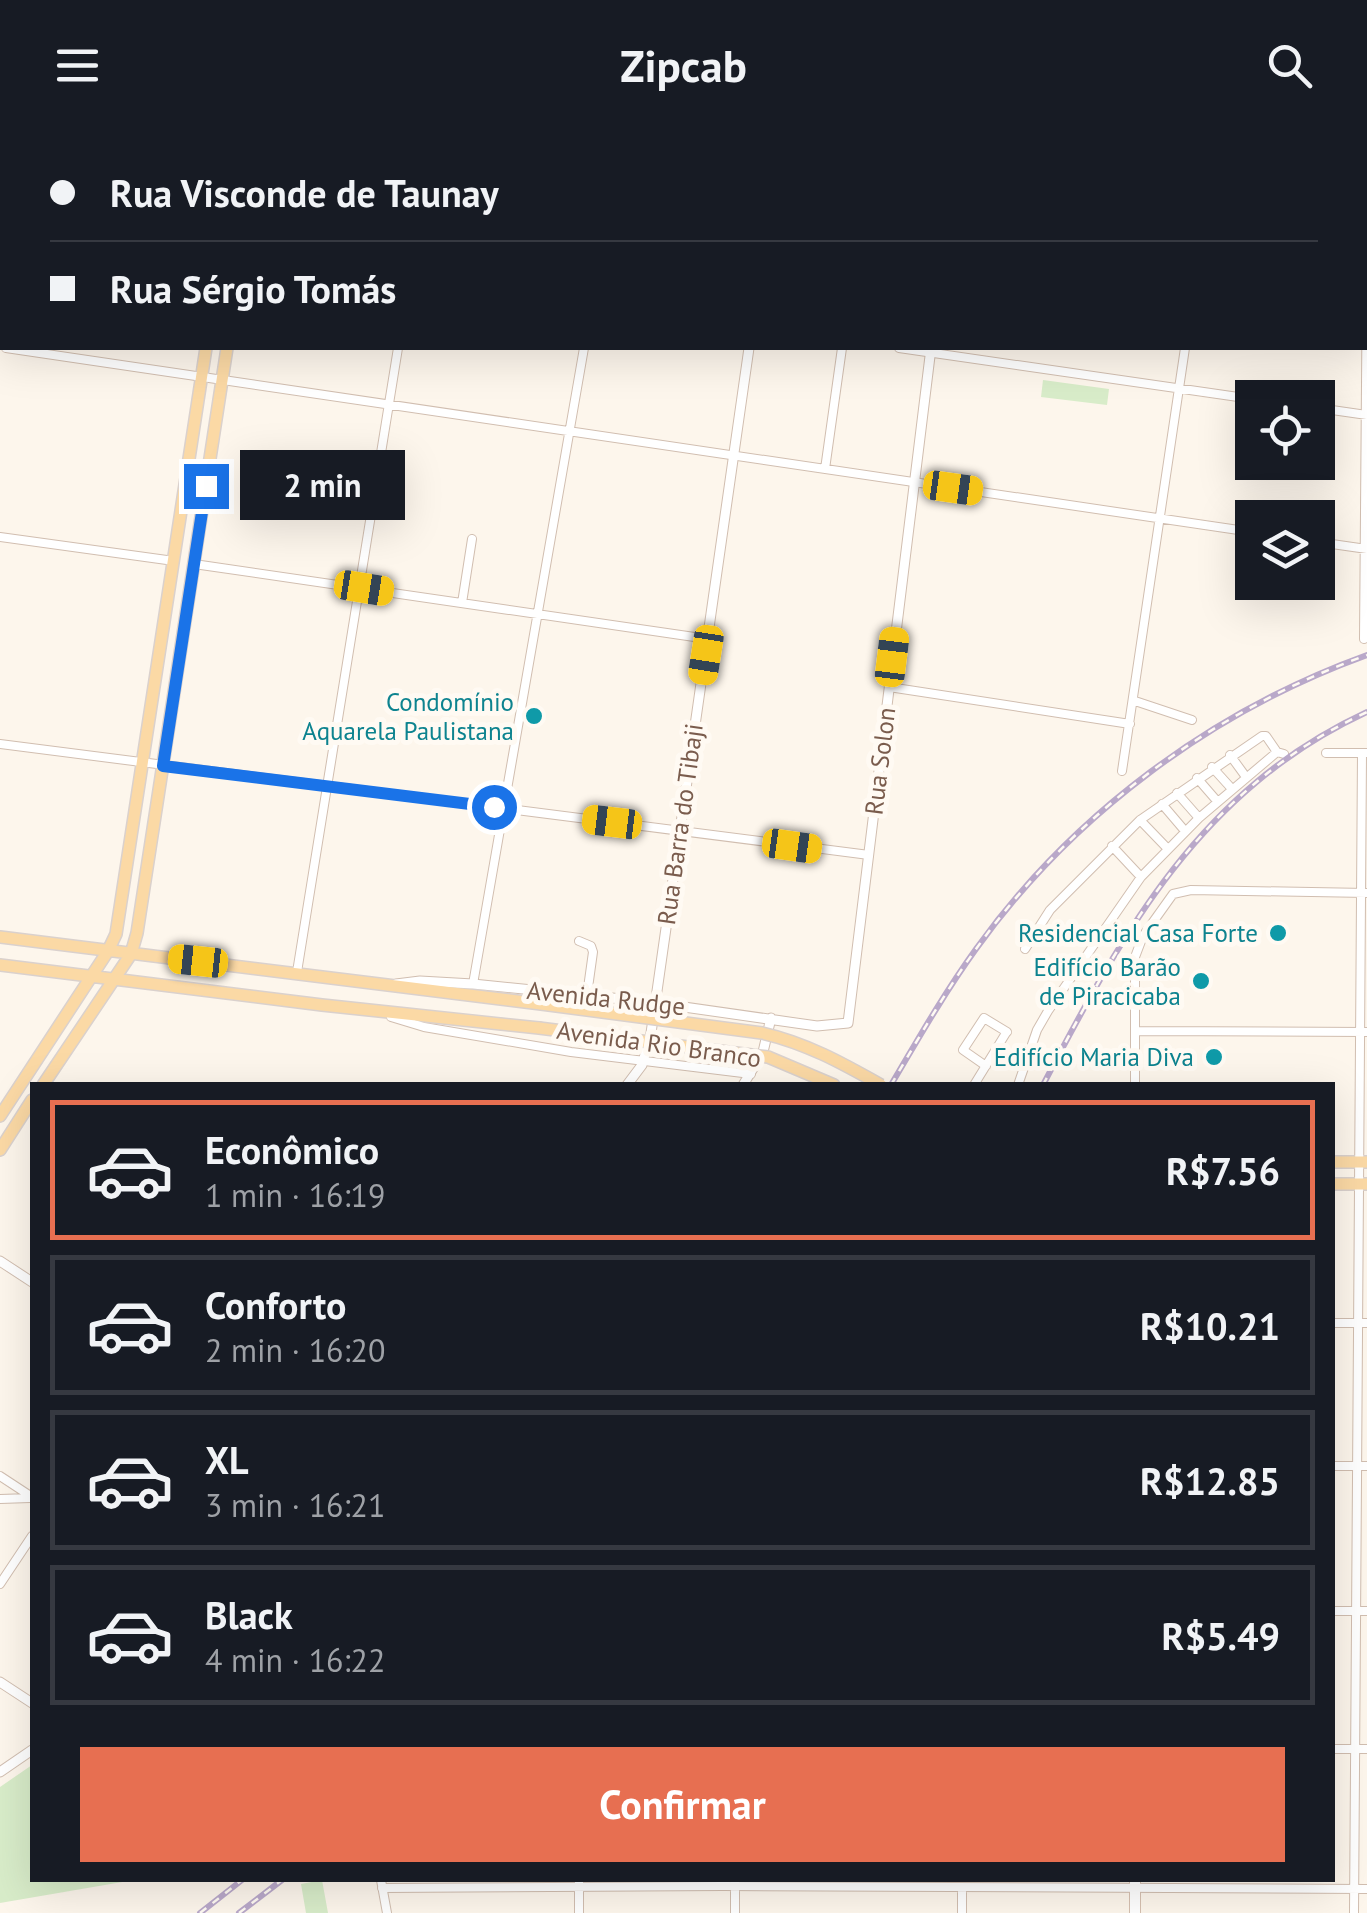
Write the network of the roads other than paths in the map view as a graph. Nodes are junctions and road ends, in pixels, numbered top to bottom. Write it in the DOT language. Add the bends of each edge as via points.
graph roads {
  1 [pos="23,350"];
  2 [pos="206,350"];
  3 [pos="228,350"];
  4 [pos="398,350"];
  5 [pos="584,350"];
  6 [pos="749,350"];
  7 [pos="842,350"];
  8 [pos="930,350"];
  9 [pos="936,350"];
  10 [pos="1185,350"];
  11 [pos="1366,350"];
  12 [pos="201,376"];
  13 [pos="222,380"];
  14 [pos="1179,389"];
  15 [pos="1235,397"];
  16 [pos="388,405"];
  17 [pos="1335,410"];
  18 [pos="1366,415"];
  19 [pos="569,430"];
  20 [pos="734,455"];
  21 [pos="826,469"];
  22 [pos="914,483"];
  23 [pos="1161,519"];
  24 [pos="1235,530"];
  25 [pos="0,537"];
  26 [pos="472,540"];
  27 [pos="1335,544"];
  28 [pos="1366,549"];
  29 [pos="174,561"];
  30 [pos="194,564"];
  31 [pos="359,588"];
  32 [pos="462,604"];
  33 [pos="537,614"];
  34 [pos="708,639"];
  35 [pos="1364,639"];
  36 [pos="889,687"];
  37 [pos="1135,701"];
  38 [pos="1192,720"];
  39 [pos="1130,724"];
  40 [pos="0,744"];
  41 [pos="1250,744"];
  42 [pos="1326,753"];
  43 [pos="1364,753"];
  44 [pos="1230,756"];
  45 [pos="1264,762"];
  46 [pos="143,763"];
  47 [pos="163,766"];
  48 [pos="1212,767"];
  49 [pos="1122,771"];
  50 [pos="1246,777"];
  51 [pos="1197,778"];
  52 [pos="326,786"];
  53 [pos="1232,789"];
  54 [pos="1177,793"];
  55 [pos="1218,801"];
  56 [pos="1162,804"];
  57 [pos="504,809"];
  58 [pos="1199,818"];
  59 [pos="1140,820"];
  60 [pos="679,830"];
  61 [pos="1185,831"];
  62 [pos="1112,846"];
  63 [pos="1167,848"];
  64 [pos="869,855"];
  65 [pos="1141,877"];
  66 [pos="1364,893"];
  67 [pos="0,937"];
  68 [pos="579,941"];
  69 [pos="1026,949"];
  70 [pos="108,951"];
  71 [pos="131,954"];
  72 [pos="0,964"];
  73 [pos="297,972"];
  74 [pos="92,976"];
  75 [pos="113,978"];
  76 [pos="473,984"];
  77 [pos="393,985"];
  78 [pos="587,995"];
  79 [pos="654,1003"];
  80 [pos="541,1004"];
  81 [pos="373,1010"];
  82 [pos="771,1018"];
  83 [pos="818,1026"];
  84 [pos="539,1028"];
  85 [pos="1135,1031"];
  86 [pos="1364,1032"];
  87 [pos="644,1061"];
  88 [pos="986,1066"];
  89 [pos="751,1074"];
  90 [pos="44,1082"];
  91 [pos="629,1082"];
  92 [pos="745,1082"];
  93 [pos="828,1082"];
  94 [pos="876,1082"];
  95 [pos="976,1082"];
  96 [pos="1019,1082"];
  97 [pos="1135,1082"];
  98 [pos="30,1103"];
  99 [pos="0,1116"];
  100 [pos="0,1150"];
  101 [pos="1335,1162"];
  102 [pos="1364,1162"];
  103 [pos="1335,1184"];
  104 [pos="1363,1184"];
  105 [pos="0,1260"];
  106 [pos="30,1281"];
  107 [pos="1335,1322"];
  108 [pos="1362,1323"];
  109 [pos="1335,1466"];
  110 [pos="1362,1466"];
  111 [pos="0,1476"];
  112 [pos="30,1496"];
  113 [pos="30,1497"];
  114 [pos="0,1499"];
  115 [pos="30,1539"];
  116 [pos="0,1584"];
  117 [pos="1335,1611"];
  118 [pos="1356,1611"];
  119 [pos="1367,1611"];
  120 [pos="0,1682"];
  121 [pos="30,1702"];
  122 [pos="1335,1749"];
  123 [pos="1355,1749"];
  124 [pos="1367,1750"];
  125 [pos="30,1751"];
  126 [pos="0,1772"];
  127 [pos="735,1883"];
  128 [pos="381,1884"];
  129 [pos="579,1884"];
  130 [pos="861,1884"];
  131 [pos="1135,1884"];
  132 [pos="962,1888"];
  133 [pos="1354,1889"];
  134 [pos="1367,1889"];
  135 [pos="386,1913"];
  136 [pos="579,1913"];
  137 [pos="735,1913"];
  138 [pos="962,1913"];
  139 [pos="1135,1913"];
  140 [pos="1354,1913"];
  1 -- 12 [label="street"];
  2 -- 12 [label="main road"];
  3 -- 13 [label="main road"];
  4 -- 16 [label="street"];
  5 -- 19 [label="street"];
  6 -- 20 [label="street, Rua Barra do Tibaji"];
  7 -- 21 [label="street"];
  8 -- 22 [label="street, Rua Solon"];
  9 -- 14 [label="street"];
  10 -- 14 [label="street"];
  11 -- 18 [label="street"];
  12 -- 13 [label="street"];
  12 -- 29 [label="main road"];
  13 -- 16 [label="street"];
  13 -- 30 [label="main road"];
  14 -- 15 [label="street"];
  14 -- 23 [label="street"];
  16 -- 19 [label="street"];
  16 -- 31 [label="street"];
  17 -- 18 [label="street"];
  18 -- 28 [label="street"];
  19 -- 20 [label="street"];
  19 -- 33 [label="street"];
  20 -- 21 [label="street"];
  20 -- 34 [label="street, Rua Barra do Tibaji"];
  21 -- 22 [label="street"];
  22 -- 23 [label="street"];
  22 -- 36 [label="street, Rua Solon"];
  23 -- 24 [label="street"];
  23 -- 37 [label="street"];
  25 -- 29 [label="street"];
  26 -- 32 [label="street"];
  27 -- 28 [label="street"];
  28 -- 35 [label="street"];
  29 -- 46 [label="main road"];
  30 -- 31 [label="street"];
  30 -- 47 [label="main road"];
  31 -- 32 [label="street"];
  31 -- 52 [label="street"];
  32 -- 33 [label="street"];
  33 -- 34 [label="street"];
  33 -- 57 [label="street"];
  34 -- 60 [label="street, Rua Barra do Tibaji"];
  36 -- 39 [label="street"];
  36 -- 64 [label="street, Rua Solon"];
  37 -- 38 [label="street"];
  37 -- 39 [label="street"];
  39 -- 49 [label="street"];
  40 -- 46 [label="street"];
  41 -- 44 [label="street"];
  41 -- 45 [label="street"];
  41 -- 45 [label="street" via="1266,736 1281,753"];
  42 -- 43 [label="street"];
  43 -- 66 [label="street"];
  44 -- 48 [label="street"];
  44 -- 50 [label="street"];
  45 -- 50 [label="street"];
  46 -- 47 [label="street"];
  46 -- 70 [label="main road" via="122,909"];
  47 -- 52 [label="street"];
  47 -- 71 [label="main road"];
  48 -- 51 [label="street"];
  48 -- 53 [label="street"];
  50 -- 53 [label="street"];
  51 -- 54 [label="street"];
  51 -- 55 [label="street"];
  52 -- 57 [label="street"];
  52 -- 73 [label="street"];
  53 -- 55 [label="street"];
  54 -- 56 [label="street"];
  54 -- 58 [label="street"];
  55 -- 58 [label="street"];
  56 -- 59 [label="street"];
  56 -- 61 [label="street"];
  57 -- 60 [label="street"];
  57 -- 76 [label="street"];
  58 -- 61 [label="street"];
  59 -- 62 [label="street"];
  59 -- 63 [label="street"];
  60 -- 64 [label="street"];
  60 -- 79 [label="street, Rua Barra do Tibaji"];
  61 -- 63 [label="street"];
  62 -- 65 [label="street"];
  62 -- 69 [label="street" via="1050,910"];
  63 -- 65 [label="street"];
  64 -- 83 [label="street, Rua Solon" via="850,1016 844,1026"];
  65 -- 96 [label="street" via="1043,1021"];
  66 -- 85 [label="street" via="1184,890 1168,898 1135,957"];
  66 -- 86 [label="street"];
  67 -- 70 [label="main road, Avenida Rudge"];
  68 -- 78 [label="street" via="593,952"];
  70 -- 71 [label="main road, Avenida Rudge"];
  70 -- 74 [label="main road"];
  71 -- 73 [label="main road, Avenida Rudge"];
  71 -- 75 [label="main road"];
  72 -- 74 [label="main road, Avenida Rudge"];
  73 -- 77 [label="main road, Avenida Rudge"];
  74 -- 75 [label="main road, Avenida Rudge"];
  74 -- 99 [label="main road"];
  75 -- 81 [label="main road, Avenida Rudge"];
  75 -- 90 [label="main road"];
  76 -- 77 [label="street, Avenida Rudge"];
  76 -- 78 [label="street, Avenida Rudge"];
  77 -- 80 [label="main road, Avenida Rudge"];
  78 -- 79 [label="street, Avenida Rudge"];
  79 -- 82 [label="street, Avenida Rudge"];
  79 -- 87 [label="street, Rua Barra do Tibaji"];
  80 -- 94 [label="main road, Avenida Rio Branco, bridge" via="762,1033 812,1047"];
  81 -- 84 [label="main road, Avenida Rudge"];
  81 -- 87 [label="street, Avenida Rudge" via="424,1026"];
  82 -- 83 [label="street, Avenida Rudge"];
  82 -- 89 [label="street"];
  84 -- 93 [label="main road, Avenida Rio Branco, bridge" via="753,1054"];
  85 -- 86 [label="street"];
  85 -- 97 [label="street"];
  86 -- 102 [label="street"];
  87 -- 89 [label="street, Avenida Rudge"];
  87 -- 91 [label="street"];
  88 -- 88 [label="street" via="1007,1032 984,1018 962,1050"];
  88 -- 95 [label="street"];
  89 -- 92 [label="street"];
  98 -- 100 [label="main road"];
  101 -- 102 [label="main road"];
  102 -- 104 [label="street"];
  103 -- 104 [label="main road"];
  104 -- 108 [label="street"];
  105 -- 106 [label="street"];
  107 -- 108 [label="street"];
  108 -- 110 [label="street"];
  109 -- 110 [label="street"];
  110 -- 118 [label="street"];
  111 -- 112 [label="street"];
  113 -- 114 [label="street"];
  115 -- 116 [label="street"];
  117 -- 118 [label="street"];
  118 -- 119 [label="street"];
  118 -- 123 [label="street"];
  120 -- 121 [label="street"];
  122 -- 123 [label="street"];
  123 -- 124 [label="street"];
  123 -- 133 [label="street"];
  125 -- 126 [label="street"];
  127 -- 129 [label="street"];
  127 -- 130 [label="street"];
  127 -- 137 [label="street"];
  128 -- 129 [label="street"];
  128 -- 135 [label="street"];
  129 -- 136 [label="street"];
  130 -- 132 [label="street"];
  131 -- 132 [label="street"];
  131 -- 133 [label="street"];
  131 -- 139 [label="main road"];
  132 -- 138 [label="street"];
  133 -- 134 [label="street"];
  133 -- 140 [label="street"];
}
